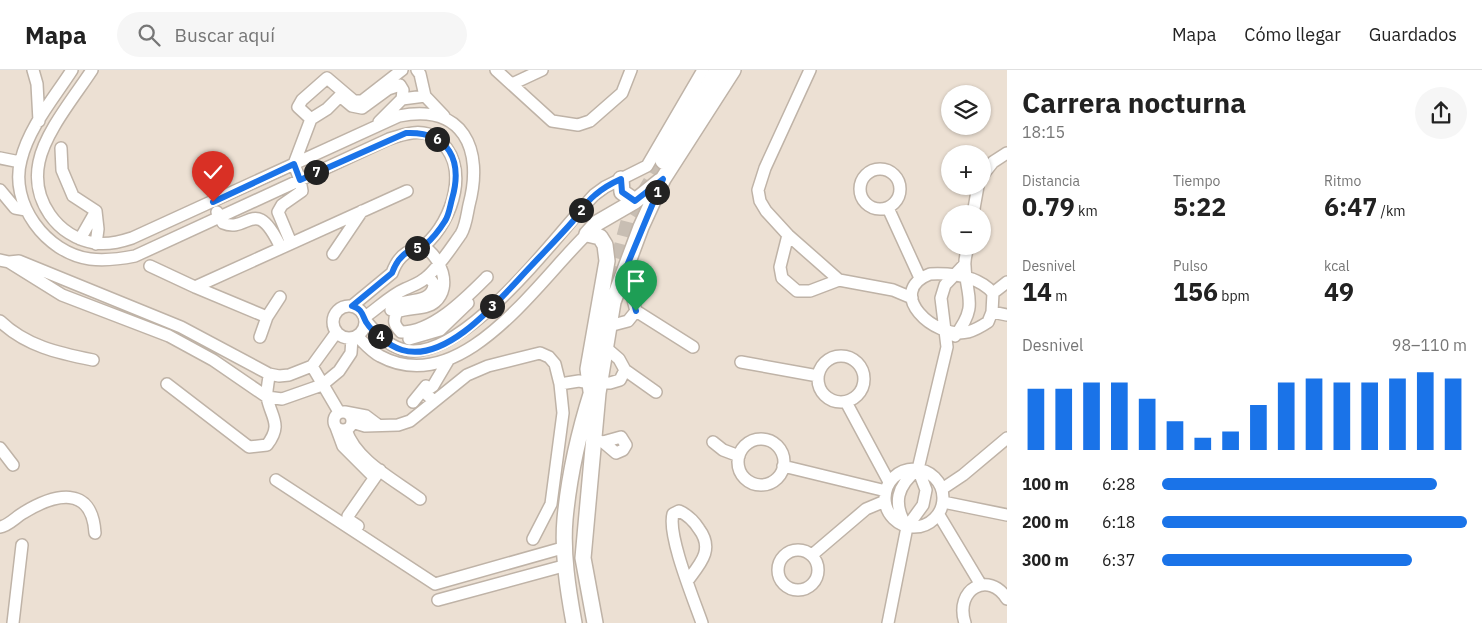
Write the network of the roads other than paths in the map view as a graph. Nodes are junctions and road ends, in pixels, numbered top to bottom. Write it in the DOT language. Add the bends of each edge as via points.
graph roads {
  1 [pos="33,70"];
  2 [pos="72,70"];
  3 [pos="92,70"];
  4 [pos="402,70"];
  5 [pos="417,70"];
  6 [pos="496,70"];
  7 [pos="542,70"];
  8 [pos="631,70"];
  9 [pos="703,70"];
  10 [pos="717,70"];
  11 [pos="733,70"];
  12 [pos="810,70"];
  13 [pos="512,84"];
  14 [pos="342,94"];
  15 [pos="425,96"];
  16 [pos="402,99"];
  17 [pos="446,118"];
  18 [pos="311,119"];
  19 [pos="38,121"];
  20 [pos="376,126"];
  21 [pos="61,148"];
  22 [pos="1007,154"];
  23 [pos="0,158"];
  24 [pos="20,162"];
  25 [pos="294,164"];
  26 [pos="991,165"];
  27 [pos="662,171"];
  28 [pos="621,179"];
  29 [pos="300,180"];
  30 [pos="455,189"];
  31 [pos="0,190"];
  32 [pos="407,191"];
  33 [pos="472,193"];
  34 [pos="635,201"];
  35 [pos="213,202"];
  36 [pos="888,208"];
  37 [pos="26,210"];
  38 [pos="96,211"];
  39 [pos="362,211"];
  40 [pos="220,218"];
  41 [pos="587,234"];
  42 [pos="788,235"];
  43 [pos="80,240"];
  44 [pos="96,244"];
  45 [pos="286,245"];
  46 [pos="424,247"];
  47 [pos="333,254"];
  48 [pos="966,255"];
  49 [pos="5,261"];
  50 [pos="439,264"];
  51 [pos="964,265"];
  52 [pos="150,266"];
  53 [pos="392,273"];
  54 [pos="954,275"];
  55 [pos="428,276"];
  56 [pos="488,277"];
  57 [pos="920,278"];
  58 [pos="967,278"];
  59 [pos="621,280"];
  60 [pos="839,280"];
  61 [pos="1007,282"];
  62 [pos="195,287"];
  63 [pos="476,288"];
  64 [pos="405,289"];
  65 [pos="993,293"];
  66 [pos="280,297"];
  67 [pos="912,298"];
  68 [pos="352,306"];
  69 [pos="636,311"];
  70 [pos="992,312"];
  71 [pos="1007,315"];
  72 [pos="267,317"];
  73 [pos="365,319"];
  74 [pos="0,321"];
  75 [pos="609,326"];
  76 [pos="944,329"];
  77 [pos="958,332"];
  78 [pos="336,333"];
  79 [pos="260,337"];
  80 [pos="355,337"];
  81 [pos="693,346"];
  82 [pos="947,347"];
  83 [pos="602,351"];
  84 [pos="93,360"];
  85 [pos="444,361"];
  86 [pos="741,362"];
  87 [pos="312,366"];
  88 [pos="625,370"];
  89 [pos="269,374"];
  90 [pos="818,376"];
  91 [pos="167,384"];
  92 [pos="560,384"];
  93 [pos="322,385"];
  94 [pos="594,386"];
  95 [pos="424,392"];
  96 [pos="656,392"];
  97 [pos="267,397"];
  98 [pos="434,401"];
  99 [pos="413,402"];
  100 [pos="846,402"];
  101 [pos="341,412"];
  102 [pos="378,425"];
  103 [pos="345,426"];
  104 [pos="621,437"];
  105 [pos="1007,438"];
  106 [pos="598,441"];
  107 [pos="714,442"];
  108 [pos="0,448"];
  109 [pos="739,456"];
  110 [pos="13,465"];
  111 [pos="783,466"];
  112 [pos="918,469"];
  113 [pos="377,473"];
  114 [pos="276,480"];
  115 [pos="942,489"];
  116 [pos="886,491"];
  117 [pos="420,498"];
  118 [pos="943,502"];
  119 [pos="939,515"];
  120 [pos="1007,515"];
  121 [pos="0,527"];
  122 [pos="907,527"];
  123 [pos="95,533"];
  124 [pos="532,539"];
  125 [pos="22,545"];
  126 [pos="566,547"];
  127 [pos="812,555"];
  128 [pos="407,559"];
  129 [pos="567,565"];
  130 [pos="585,569"];
  131 [pos="688,580"];
  132 [pos="981,585"];
  133 [pos="1007,599"];
  134 [pos="438,600"];
  135 [pos="13,623"];
  136 [pos="574,623"];
  137 [pos="588,623"];
  138 [pos="595,623"];
  139 [pos="702,623"];
  140 [pos="888,623"];
  141 [pos="965,623"];
  1 -- 19 [label="street" via="37,84"];
  2 -- 19 [label="street"];
  3 -- 43 [label="street" via="53,130 39,162 38,185 42,201 61,228"];
  4 -- 14 [label="street" via="362,101 354,101"];
  5 -- 15 [label="street"];
  6 -- 13 [label="street"];
  7 -- 13 [label="street"];
  8 -- 13 [label="street" via="622,93 590,121 578,125 552,121"];
  9 -- 28 [label="street" via="647,166"];
  10 -- 27 [label="main road"];
  11 -- 27 [label="main road"];
  12 -- 42 [label="street" via="758,190 766,211"];
  14 -- 16 [label="street" via="352,106 362,108 388,89 400,85"];
  14 -- 18 [label="street"];
  14 -- 18 [label="street" via="327,78 298,107"];
  15 -- 16 [label="street"];
  15 -- 17 [label="street"];
  16 -- 20 [label="street"];
  17 -- 20 [label="street" via="415,113"];
  17 -- 33 [label="street" via="466,138 473,156"];
  18 -- 25 [label="street"];
  19 -- 24 [label="street"];
  20 -- 25 [label="street"];
  21 -- 38 [label="street" via="62,170 73,196"];
  22 -- 26 [label="street"];
  23 -- 24 [label="street"];
  24 -- 37 [label="street" via="20,188"];
  25 -- 29 [label="street"];
  25 -- 35 [label="street"];
  27 -- 34 [label="main road"];
  27 -- 59 [label="main road"];
  28 -- 34 [label="main road" via="622,192"];
  28 -- 73 [label="street" via="594,195 498,301 466,331 450,341 434,348 403,350 385,341"];
  29 -- 30 [label="street" via="389,139 420,132 433,136 451,154 455,164"];
  29 -- 40 [label="street"];
  29 -- 45 [label="street" via="300,194 282,205 278,212"];
  30 -- 33 [label="street"];
  30 -- 46 [label="street" via="446,220"];
  31 -- 37 [label="street" via="15,208"];
  32 -- 39 [label="street"];
  33 -- 50 [label="street" via="462,231"];
  34 -- 41 [label="main road" via="597,223"];
  35 -- 40 [label="street"];
  35 -- 44 [label="street" via="132,238 112,244"];
  36 -- 57 [label="street"];
  37 -- 40 [label="street" via="36,226 61,248 89,259 115,260 135,256"];
  38 -- 43 [label="street"];
  38 -- 44 [label="street"];
  39 -- 45 [label="street"];
  39 -- 47 [label="street"];
  40 -- 45 [label="street" via="223,224 228,225 250,219 264,222"];
  41 -- 85 [label="street" via="514,312 470,350"];
  41 -- 94 [label="main road" via="600,237 605,245 607,262 588,369"];
  42 -- 60 [label="street"];
  42 -- 60 [label="street" via="780,267 782,278 797,291"];
  43 -- 44 [label="street"];
  45 -- 62 [label="street"];
  46 -- 50 [label="street"];
  46 -- 53 [label="street" via="407,252"];
  48 -- 51 [label="street"];
  49 -- 89 [label="street" via="19,261 181,327"];
  49 -- 97 [label="street" via="62,295 169,336 213,360"];
  50 -- 55 [label="street"];
  50 -- 63 [label="street" via="444,276 442,292 435,302 426,306 397,312 395,326 402,332 437,322"];
  51 -- 54 [label="street"];
  51 -- 58 [label="street"];
  52 -- 62 [label="street"];
  53 -- 64 [label="street" via="396,283"];
  53 -- 68 [label="street"];
  54 -- 57 [label="street" via="930,274"];
  54 -- 58 [label="street"];
  54 -- 76 [label="street" via="945,285 941,298"];
  55 -- 63 [label="street" via="434,284 424,299 404,300 393,305 387,318 399,337 409,339 440,330 470,300"];
  55 -- 64 [label="street"];
  56 -- 63 [label="street"];
  57 -- 67 [label="street" via="915,283"];
  58 -- 65 [label="street" via="986,285"];
  58 -- 77 [label="street" via="968,316"];
  59 -- 69 [label="street" via="631,292"];
  59 -- 75 [label="main road"];
  60 -- 67 [label="street" via="893,290"];
  61 -- 65 [label="street"];
  62 -- 72 [label="street"];
  64 -- 73 [label="street"];
  65 -- 70 [label="street"];
  66 -- 72 [label="street"];
  67 -- 76 [label="street" via="918,314"];
  68 -- 73 [label="street" via="360,310"];
  68 -- 78 [label="street" via="341,307 336,312 332,322"];
  69 -- 75 [label="street" via="628,321"];
  69 -- 81 [label="street"];
  70 -- 71 [label="street"];
  70 -- 77 [label="street" via="988,322 978,328"];
  72 -- 79 [label="street"];
  73 -- 80 [label="street" via="363,330"];
  74 -- 84 [label="street" via="12,333 33,344"];
  75 -- 83 [label="main road"];
  76 -- 77 [label="street"];
  76 -- 82 [label="street"];
  77 -- 82 [label="street"];
  78 -- 80 [label="street" via="343,338"];
  78 -- 87 [label="street"];
  80 -- 85 [label="street" via="378,356 401,365"];
  80 -- 93 [label="street" via="351,353 339,371"];
  82 -- 112 [label="street"];
  83 -- 88 [label="street" via="619,359"];
  83 -- 94 [label="main road"];
  85 -- 95 [label="street"];
  86 -- 90 [label="street"];
  87 -- 89 [label="street" via="289,375"];
  87 -- 93 [label="street"];
  88 -- 94 [label="street" via="620,380"];
  88 -- 96 [label="street"];
  89 -- 97 [label="street"];
  90 -- 100 [label="street" via="826,396 836,402"];
  90 -- 100 [label="street" via="822,364 832,356 844,355 856,361 863,372 864,385 858,396"];
  91 -- 97 [label="street" via="249,448 267,444 275,434 274,416"];
  92 -- 94 [label="street" via="579,381"];
  92 -- 98 [label="street" via="555,364 550,357 540,353 488,366 467,375"];
  92 -- 124 [label="street" via="563,413 551,504"];
  93 -- 97 [label="street" via="282,399"];
  93 -- 101 [label="street"];
  94 -- 106 [label="main road"];
  94 -- 126 [label="main road" via="582,420 565,520"];
  95 -- 98 [label="street"];
  95 -- 99 [label="street"];
  98 -- 102 [label="street" via="410,421"];
  100 -- 116 [label="street"];
  101 -- 102 [label="street" via="366,416"];
  101 -- 103 [label="street" via="352,417"];
  101 -- 103 [label="street" via="333,422"];
  102 -- 103 [label="street"];
  103 -- 113 [label="street" via="351,450"];
  104 -- 106 [label="street" via="626,445 616,453"];
  105 -- 115 [label="street"];
  106 -- 130 [label="main road" via="583,558"];
  107 -- 109 [label="street" via="723,450"];
  108 -- 110 [label="street"];
  109 -- 111 [label="street" via="749,442 766,440 780,450"];
  109 -- 111 [label="street" via="741,474 755,485 773,481"];
  111 -- 116 [label="street"];
  112 -- 115 [label="street" via="931,474"];
  112 -- 116 [label="street" via="900,471"];
  112 -- 122 [label="street" via="926,490 923,505"];
  112 -- 122 [label="street" via="906,479 899,492 899,514"];
  113 -- 117 [label="street"];
  113 -- 128 [label="street" via="350,512 349,520"];
  114 -- 126 [label="street" via="435,584"];
  115 -- 118 [label="street"];
  116 -- 122 [label="street" via="888,511"];
  116 -- 127 [label="street"];
  118 -- 119 [label="street"];
  118 -- 120 [label="street"];
  119 -- 122 [label="street" via="924,527"];
  119 -- 132 [label="street"];
  121 -- 123 [label="street" via="54,498 65,496 77,498 86,506 92,515"];
  122 -- 140 [label="street"];
  125 -- 135 [label="street"];
  126 -- 129 [label="main road"];
  129 -- 134 [label="street"];
  129 -- 136 [label="main road"];
  130 -- 137 [label="main road"];
  130 -- 138 [label="main road"];
  131 -- 131 [label="street" via="671,522 673,514 679,512 694,522 705,537 707,546 704,559"];
  131 -- 139 [label="street"];
  132 -- 133 [label="street" via="992,586 1003,592"];
  132 -- 141 [label="street" via="970,590 963,600"];
}
